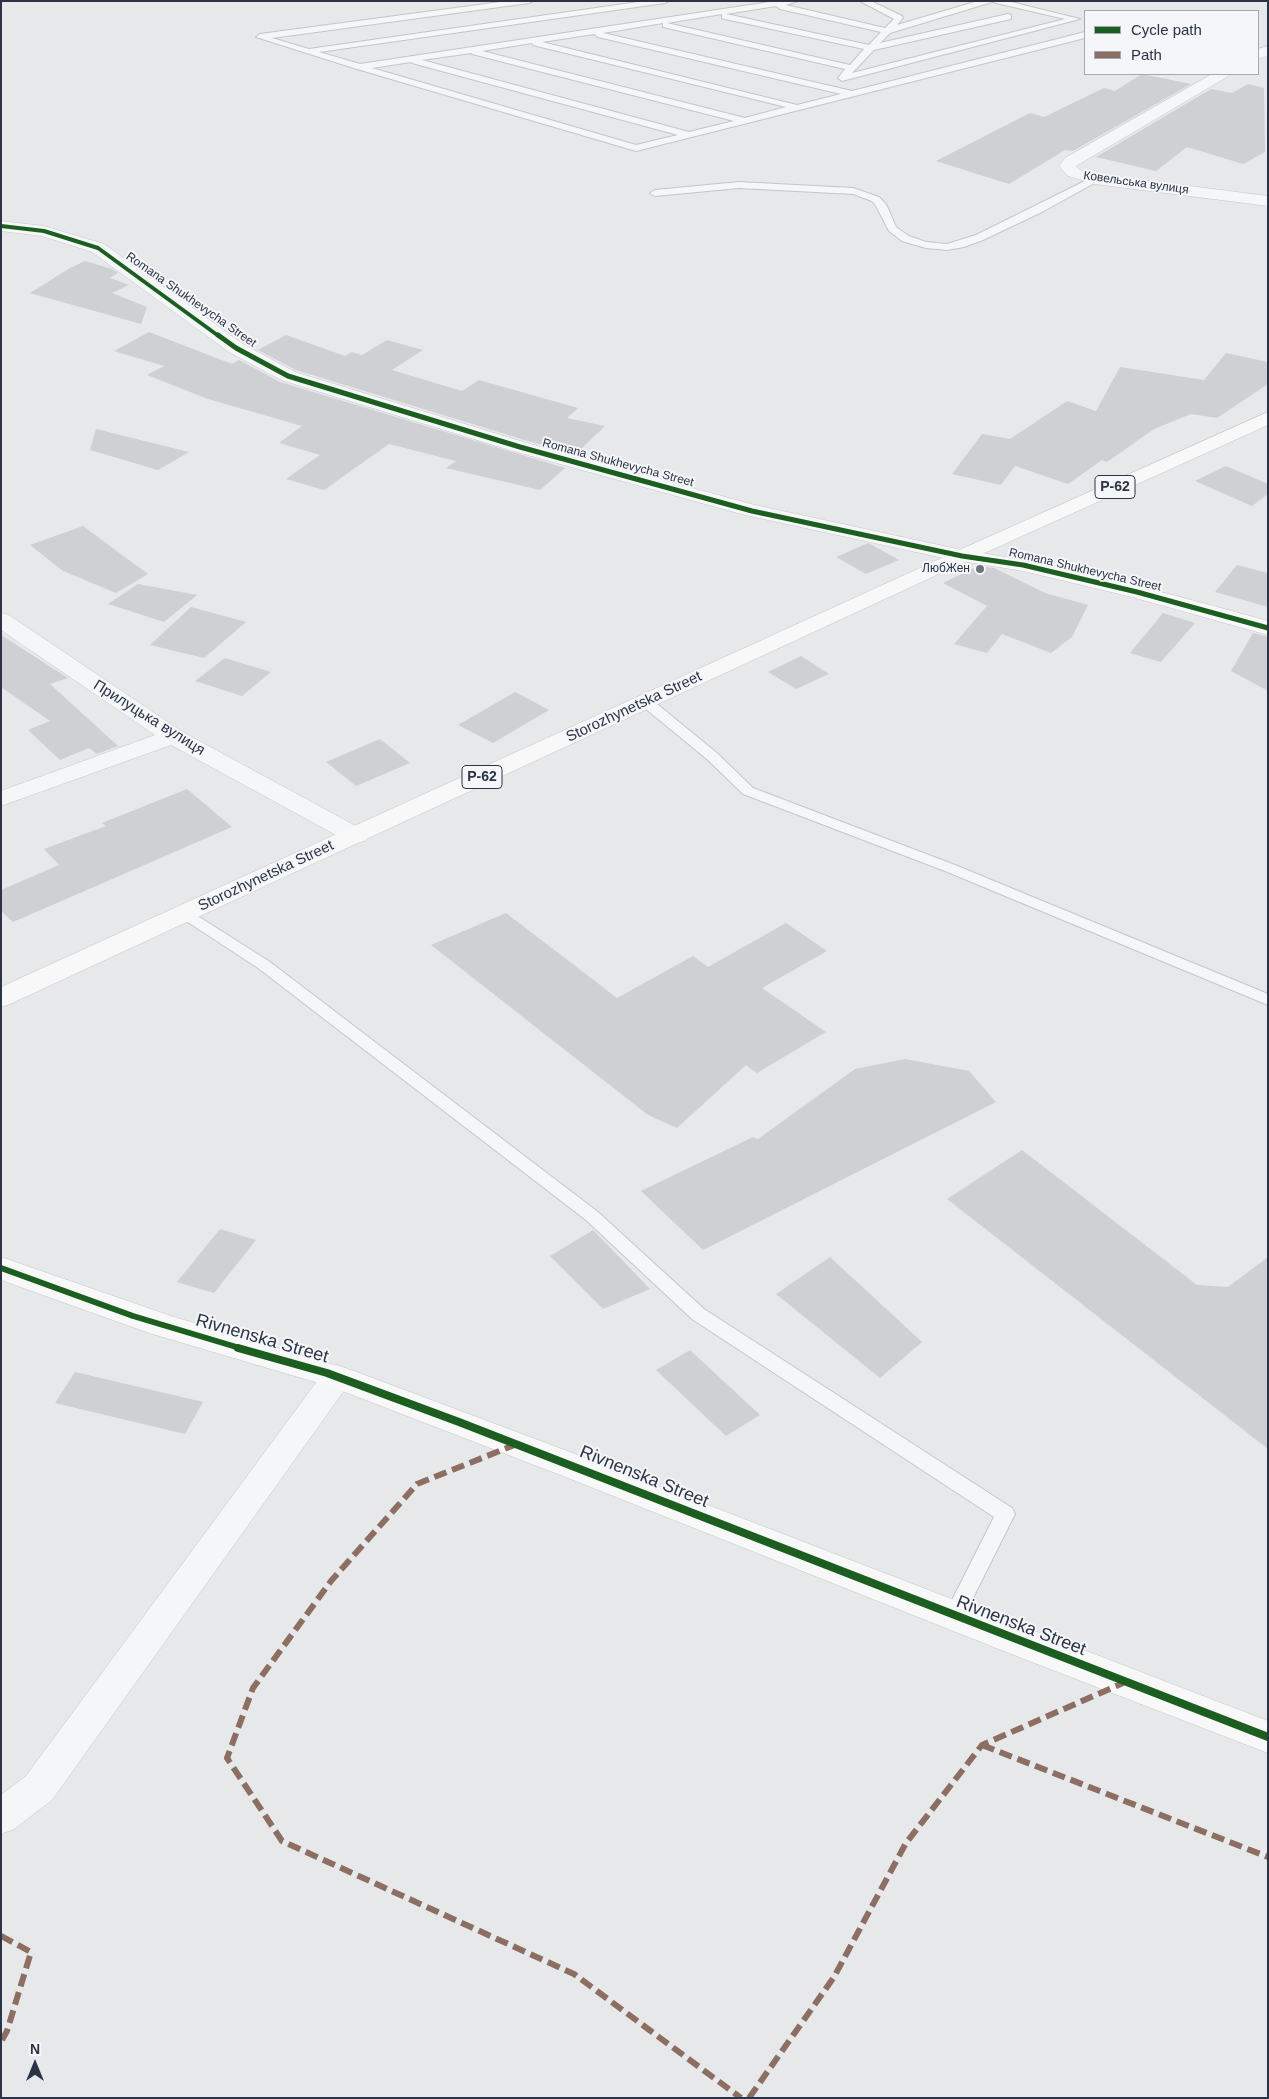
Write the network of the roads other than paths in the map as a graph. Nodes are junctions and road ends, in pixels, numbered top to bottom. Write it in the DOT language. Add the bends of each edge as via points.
graph roads {
  1 [pos="529,1"];
  2 [pos="665,1"];
  3 [pos="794,1"];
  4 [pos="864,1"];
  5 [pos="988,1"];
  6 [pos="994,1"];
  7 [pos="775,4"];
  8 [pos="715,13"];
  9 [pos="1008,18"];
  10 [pos="1081,20"];
  11 [pos="656,22"];
  12 [pos="886,31"];
  13 [pos="590,32"];
  14 [pos="1084,35"];
  15 [pos="528,42"];
  16 [pos="870,48"];
  17 [pos="306,51"];
  18 [pos="468,51"];
  19 [pos="409,60"];
  20 [pos="360,67"];
  21 [pos="851,68"];
  22 [pos="1220,75"];
  23 [pos="842,78"];
  24 [pos="831,89"];
  25 [pos="851,94"];
  26 [pos="798,107"];
  27 [pos="744,121"];
  28 [pos="688,135"];
  29 [pos="1095,179"];
  30 [pos="655,193"];
  31 [pos="1268,201"];
  32 [pos="1,226"];
  33 [pos="1268,418"];
  34 [pos="962,556"];
  35 [pos="1,620"];
  36 [pos="1268,628"];
  37 [pos="646,702"];
  38 [pos="173,736"];
  39 [pos="1,799"];
  40 [pos="356,836"];
  41 [pos="185,914"];
  42 [pos="1,998"];
  43 [pos="1268,1000"];
  44 [pos="1,1268"];
  45 [pos="337,1377"];
  46 [pos="954,1616"];
  47 [pos="1268,1737"];
  48 [pos="1,1817"];
  1 -- 17 [label="lane" via="260,37"];
  2 -- 17 [label="lane"];
  3 -- 7 [label="lane"];
  4 -- 12 [label="lane" via="899,18"];
  5 -- 12 [label="lane"];
  6 -- 10 [label="lane"];
  7 -- 8 [label="lane"];
  7 -- 12 [label="lane"];
  8 -- 11 [label="lane"];
  8 -- 16 [label="lane"];
  9 -- 16 [label="lane"];
  10 -- 23 [label="lane"];
  11 -- 13 [label="lane"];
  11 -- 21 [label="lane"];
  12 -- 16 [label="lane"];
  13 -- 15 [label="lane"];
  13 -- 24 [label="lane"];
  14 -- 25 [label="lane"];
  15 -- 18 [label="lane"];
  15 -- 26 [label="lane"];
  16 -- 21 [label="lane"];
  17 -- 20 [label="lane"];
  18 -- 19 [label="lane"];
  18 -- 27 [label="lane"];
  19 -- 20 [label="lane"];
  19 -- 28 [label="lane"];
  20 -- 28 [label="lane" via="636,148"];
  21 -- 23 [label="lane"];
  22 -- 29 [label="street, Ковельська вулиця" via="1067,166 1074,173"];
  23 -- 24 [label="lane"];
  24 -- 25 [label="lane"];
  25 -- 26 [label="lane"];
  26 -- 27 [label="lane"];
  27 -- 28 [label="lane"];
  29 -- 30 [label="lane" via="1039,210 954,246 921,244 900,235 878,200 870,194 854,191 739,185"];
  29 -- 31 [label="street, Ковельська вулиця"];
  32 -- 34 [label="street, Romana Shukhevycha Street" via="44,231 98,248 236,348 288,376 520,447 742,508"];
  33 -- 34 [label="main road, Storozhynetska Street / Р-62"];
  34 -- 36 [label="main road, Romana Shukhevycha Street" via="1023,565"];
  34 -- 37 [label="main road, Storozhynetska Street / Р-62"];
  35 -- 38 [label="street, Прилуцька вулиця"];
  37 -- 40 [label="main road, Storozhynetska Street / Р-62"];
  37 -- 43 [label="lane" via="713,757 748,791 950,868"];
  38 -- 39 [label="street"];
  38 -- 40 [label="street, Прилуцька вулиця"];
  40 -- 41 [label="main road, Storozhynetska Street / Р-62"];
  41 -- 42 [label="main road, Storozhynetska Street / Р-62"];
  41 -- 46 [label="lane" via="264,965 592,1216 698,1314 1004,1514"];
  44 -- 45 [label="main road, Rivnenska Street" via="209,1340"];
  45 -- 46 [label="main road, Rivnenska Street" via="527,1447"];
  45 -- 48 [label="street" via="39,1788"];
  46 -- 47 [label="main road, Rivnenska Street"];
}
